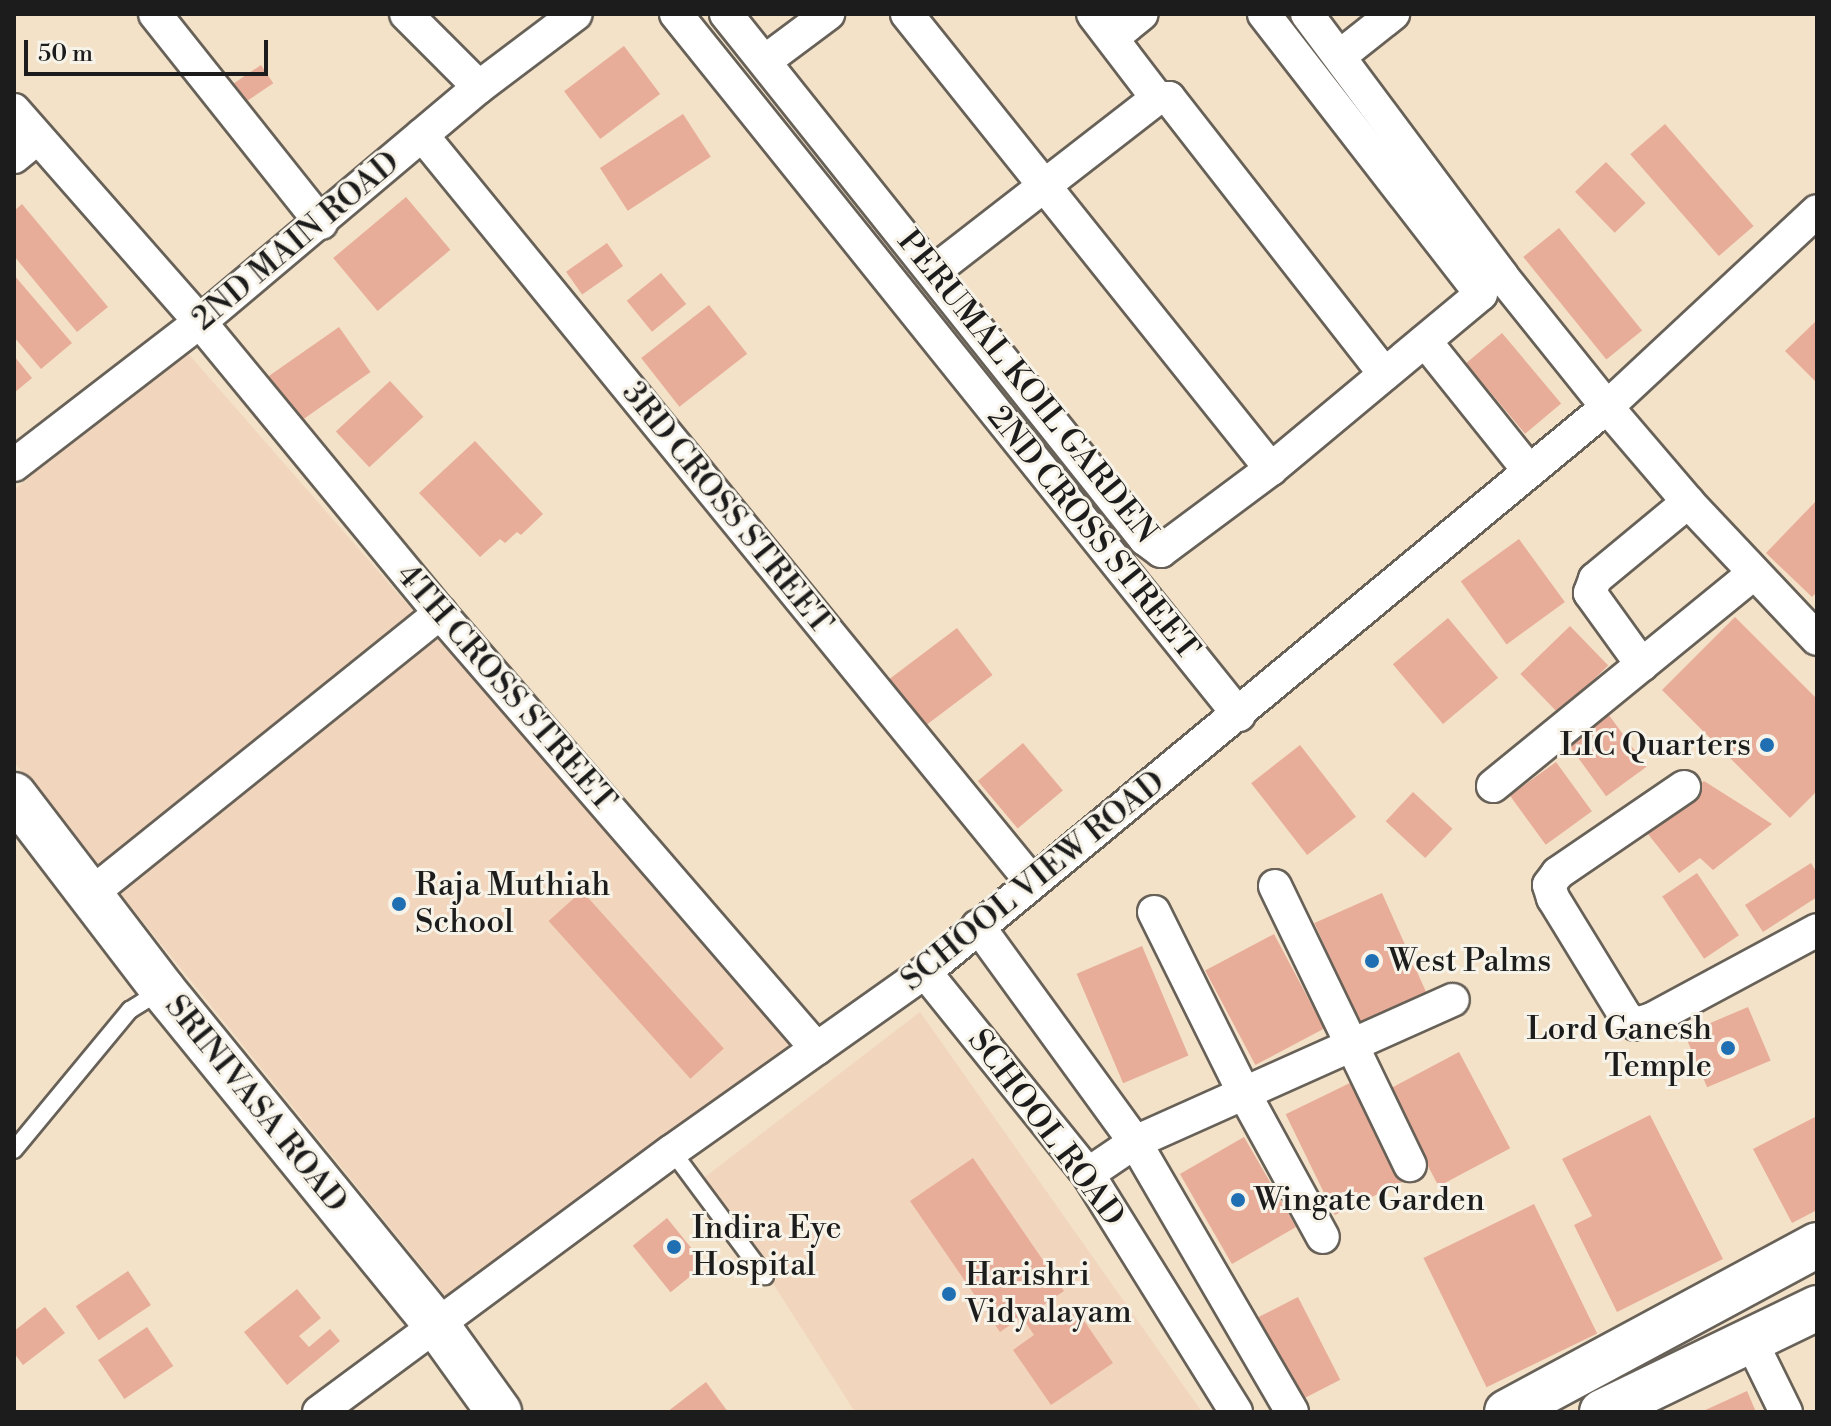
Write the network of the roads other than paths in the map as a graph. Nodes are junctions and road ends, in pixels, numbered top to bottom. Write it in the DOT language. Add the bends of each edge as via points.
graph roads {
  1 [pos="155,14"];
  2 [pos="406,14"];
  3 [pos="576,14"];
  4 [pos="676,14"];
  5 [pos="726,14"];
  6 [pos="828,14"];
  7 [pos="907,14"];
  8 [pos="1142,14"];
  9 [pos="1264,14"];
  10 [pos="1307,14"];
  11 [pos="1393,14"];
  12 [pos="1102,26"];
  13 [pos="1340,56"];
  14 [pos="765,61"];
  15 [pos="479,87"];
  16 [pos="1157,98"];
  17 [pos="14,110"];
  18 [pos="422,135"];
  19 [pos="25,148"];
  20 [pos="1045,185"];
  21 [pos="1817,211"];
  22 [pos="321,223"];
  23 [pos="933,272"];
  24 [pos="200,322"];
  25 [pos="1425,341"];
  26 [pos="1383,372"];
  27 [pos="1607,407"];
  28 [pos="14,465"];
  29 [pos="1271,469"];
  30 [pos="1529,471"];
  31 [pos="1688,502"];
  32 [pos="1754,573"];
  33 [pos="440,613"];
  34 [pos="1817,639"];
  35 [pos="1642,665"];
  36 [pos="1239,715"];
  37 [pos="1493,786"];
  38 [pos="1684,787"];
  39 [pos="14,795"];
  40 [pos="1031,881"];
  41 [pos="1275,886"];
  42 [pos="92,893"];
  43 [pos="1154,912"];
  44 [pos="978,926"];
  45 [pos="1817,930"];
  46 [pos="925,972"];
  47 [pos="163,990"];
  48 [pos="1453,1000"];
  49 [pos="1351,1045"];
  50 [pos="817,1049"];
  51 [pos="1244,1093"];
  52 [pos="1135,1142"];
  53 [pos="14,1150"];
  54 [pos="672,1151"];
  55 [pos="1410,1165"];
  56 [pos="1088,1174"];
  57 [pos="1323,1237"];
  58 [pos="1817,1245"];
  59 [pos="765,1276"];
  60 [pos="1817,1308"];
  61 [pos="438,1327"];
  62 [pos="1751,1341"];
  63 [pos="319,1412"];
  64 [pos="499,1412"];
  65 [pos="1236,1412"];
  66 [pos="1292,1412"];
  67 [pos="1507,1412"];
  68 [pos="1602,1412"];
  69 [pos="1786,1412"];
  1 -- 22 [label="street"];
  2 -- 15 [label="street"];
  3 -- 15 [label="street, 2ND MAIN ROAD"];
  4 -- 36 [label="street, 2ND CROSS STREET"];
  5 -- 14 [label="street, PERUMAL KOIL GARDEN"];
  6 -- 14 [label="street"];
  7 -- 20 [label="street"];
  8 -- 12 [label="street"];
  9 -- 25 [label="street, PERUMAL KOIL GARDEN" via="1481,294"];
  10 -- 13 [label="street"];
  11 -- 13 [label="street"];
  12 -- 16 [label="street"];
  13 -- 27 [label="street" via="1502,276"];
  14 -- 23 [label="street, PERUMAL KOIL GARDEN"];
  15 -- 18 [label="street, 2ND MAIN ROAD"];
  16 -- 20 [label="street"];
  16 -- 26 [label="street" via="1169,98"];
  17 -- 19 [label="street, 4TH CROSS STREET"];
  18 -- 22 [label="street, 2ND MAIN ROAD"];
  18 -- 40 [label="street, 3RD CROSS STREET"];
  19 -- 24 [label="street, 4TH CROSS STREET"];
  20 -- 23 [label="street"];
  20 -- 29 [label="street"];
  21 -- 27 [label="street, SCHOOL VIEW ROAD"];
  22 -- 24 [label="street, 2ND MAIN ROAD"];
  23 -- 29 [label="street, PERUMAL KOIL GARDEN" via="1155,550 1171,545"];
  24 -- 28 [label="street, 2ND MAIN ROAD"];
  24 -- 33 [label="street, 4TH CROSS STREET"];
  25 -- 26 [label="street, PERUMAL KOIL GARDEN"];
  25 -- 30 [label="street"];
  26 -- 29 [label="street, PERUMAL KOIL GARDEN"];
  27 -- 30 [label="street, SCHOOL VIEW ROAD"];
  27 -- 31 [label="street"];
  30 -- 36 [label="street, SCHOOL VIEW ROAD"];
  31 -- 32 [label="street"];
  31 -- 35 [label="street" via="1595,579 1590,593"];
  32 -- 34 [label="street"];
  32 -- 35 [label="street"];
  33 -- 42 [label="street"];
  33 -- 50 [label="street, 4TH CROSS STREET"];
  35 -- 37 [label="street"];
  36 -- 40 [label="street, SCHOOL VIEW ROAD"];
  38 -- 45 [label="street" via="1558,873 1549,885 1626,1017 1636,1024 1652,1019"];
  39 -- 42 [label="street, SRINIVASA ROAD"];
  40 -- 44 [label="street, SCHOOL VIEW ROAD"];
  41 -- 49 [label="street"];
  42 -- 47 [label="street, SRINIVASA ROAD"];
  43 -- 51 [label="street"];
  44 -- 46 [label="street, SCHOOL VIEW ROAD"];
  44 -- 52 [label="street"];
  46 -- 50 [label="street, SCHOOL VIEW ROAD"];
  46 -- 56 [label="street, SCHOOL ROAD"];
  47 -- 53 [label="lane" via="130,1010"];
  47 -- 61 [label="street, SRINIVASA ROAD"];
  48 -- 49 [label="street"];
  49 -- 51 [label="street"];
  49 -- 55 [label="street"];
  50 -- 54 [label="street, SCHOOL VIEW ROAD"];
  51 -- 52 [label="street"];
  51 -- 57 [label="street"];
  52 -- 56 [label="street"];
  52 -- 66 [label="street"];
  54 -- 59 [label="lane"];
  54 -- 61 [label="street, SCHOOL VIEW ROAD"];
  56 -- 65 [label="street, SCHOOL ROAD"];
  58 -- 67 [label="street"];
  60 -- 62 [label="street"];
  61 -- 63 [label="street"];
  61 -- 64 [label="street, SRINIVASA ROAD"];
  62 -- 68 [label="street"];
  62 -- 69 [label="street"];
}
